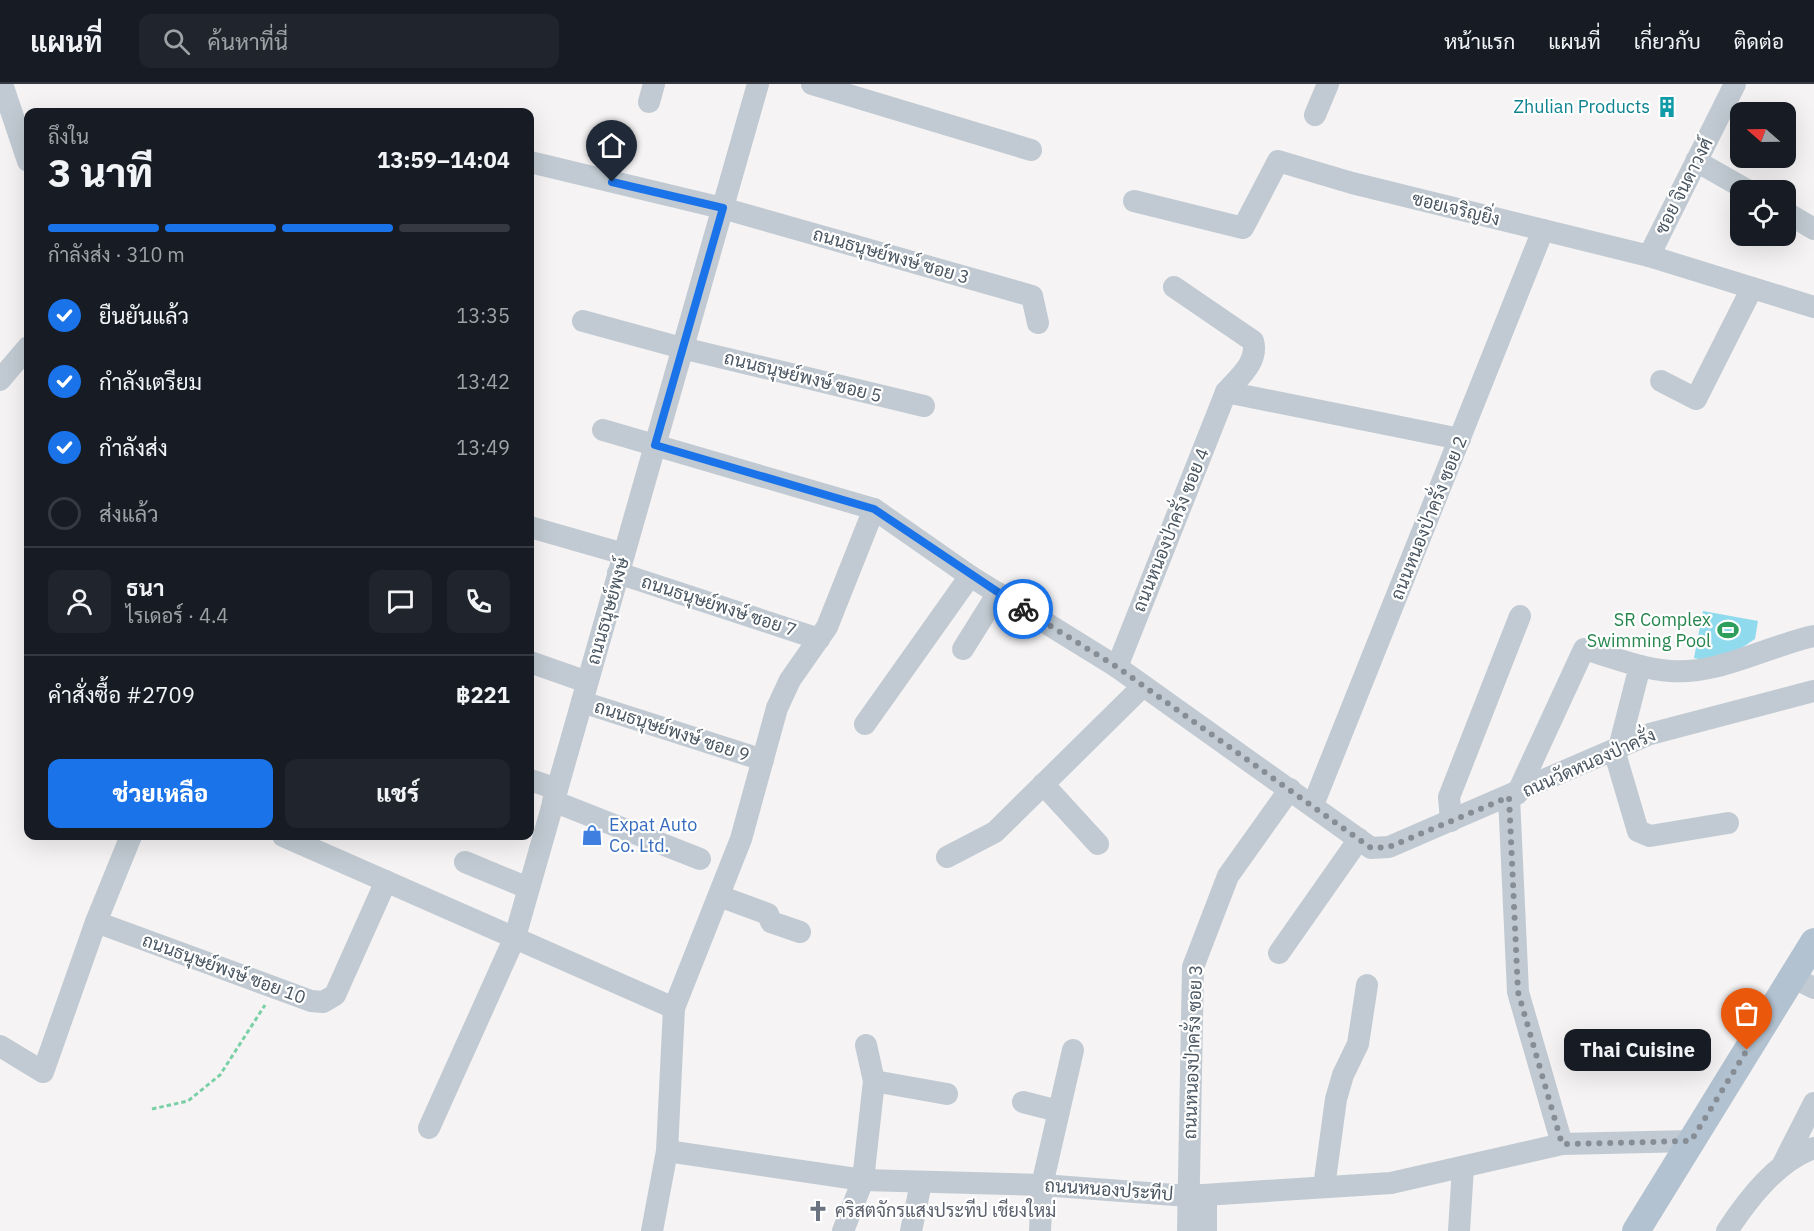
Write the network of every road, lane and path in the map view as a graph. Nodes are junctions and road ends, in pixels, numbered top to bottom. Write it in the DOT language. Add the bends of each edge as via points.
graph roads {
  1 [pos="2,84"];
  2 [pos="758,84"];
  3 [pos="812,84"];
  4 [pos="1328,84"];
  5 [pos="1735,84"];
  6 [pos="1316,115"];
  7 [pos="24,149"];
  8 [pos="1031,150"];
  9 [pos="1696,161"];
  10 [pos="534,163"];
  11 [pos="1730,180"];
  12 [pos="1134,201"];
  13 [pos="723,208"];
  14 [pos="1796,218"];
  15 [pos="1814,229"];
  16 [pos="1543,230"];
  17 [pos="1648,256"];
  18 [pos="1174,288"];
  19 [pos="1752,288"];
  20 [pos="1814,307"];
  21 [pos="583,321"];
  22 [pos="1038,323"];
  23 [pos="682,348"];
  24 [pos="24,353"];
  25 [pos="0,380"];
  26 [pos="1660,381"];
  27 [pos="1226,392"];
  28 [pos="924,406"];
  29 [pos="603,430"];
  30 [pos="1460,440"];
  31 [pos="655,445"];
  32 [pos="882,515"];
  33 [pos="534,528"];
  34 [pos="621,564"];
  35 [pos="970,576"];
  36 [pos="998,593"];
  37 [pos="1520,616"];
  38 [pos="1814,636"];
  39 [pos="819,639"];
  40 [pos="963,649"];
  41 [pos="534,664"];
  42 [pos="1640,666"];
  43 [pos="1117,667"];
  44 [pos="1143,686"];
  45 [pos="1814,690"];
  46 [pos="584,692"];
  47 [pos="865,724"];
  48 [pos="1617,749"];
  49 [pos="763,760"];
  50 [pos="534,782"];
  51 [pos="1043,784"];
  52 [pos="1290,789"];
  53 [pos="555,795"];
  54 [pos="1513,796"];
  55 [pos="1313,805"];
  56 [pos="1452,821"];
  57 [pos="1728,823"];
  58 [pos="1359,839"];
  59 [pos="129,840"];
  60 [pos="292,840"];
  61 [pos="1098,844"];
  62 [pos="947,857"];
  63 [pos="700,859"];
  64 [pos="465,862"];
  65 [pos="386,881"];
  66 [pos="528,888"];
  67 [pos="718,896"];
  68 [pos="96,922"];
  69 [pos="800,932"];
  70 [pos="515,937"];
  71 [pos="1814,942"];
  72 [pos="1279,953"];
  73 [pos="1803,982"];
  74 [pos="1367,985"];
  75 [pos="274,988"];
  76 [pos="674,1008"];
  77 [pos="866,1045"];
  78 [pos="0,1047"];
  79 [pos="1073,1050"];
  80 [pos="874,1081"];
  81 [pos="947,1094"];
  82 [pos="1023,1102"];
  83 [pos="1814,1103"];
  84 [pos="152,1109"];
  85 [pos="1059,1111"];
  86 [pos="429,1128"];
  87 [pos="1691,1141"];
  88 [pos="1562,1144"];
  89 [pos="1814,1148"];
  90 [pos="668,1151"];
  91 [pos="1782,1166"];
  92 [pos="1463,1167"];
  93 [pos="863,1180"];
  94 [pos="921,1183"];
  95 [pos="1042,1185"];
  96 [pos="1324,1187"];
  97 [pos="1197,1195"];
  98 [pos="1639,1230"];
  99 [pos="652,1231"];
  100 [pos="843,1231"];
  101 [pos="911,1231"];
  102 [pos="1040,1231"];
  103 [pos="1188,1231"];
  104 [pos="1206,1231"];
  105 [pos="1459,1231"];
  106 [pos="1727,1231"];
  1 -- 7 [label="street"];
  2 -- 13 [label="street, ถนนธนุษย์พงษ์"];
  3 -- 8 [label="street"];
  4 -- 6 [label="street"];
  5 -- 9 [label="street, ซอย จินดาวงศ์"];
  9 -- 11 [label="street"];
  9 -- 17 [label="street, ซอย จินดาวงศ์"];
  10 -- 13 [label="street"];
  12 -- 16 [label="street, ซอยเจริญยิ่ง" via="1243,228 1278,161"];
  13 -- 22 [label="street, ถนนธนุษย์พงษ์ ซอย 3" via="1032,296"];
  13 -- 23 [label="street, ถนนธนุษย์พงษ์"];
  14 -- 15 [label="street"];
  16 -- 17 [label="street, ซอยเจริญยิ่ง"];
  16 -- 30 [label="street, ถนนหนองป่าครั่ง ซอย 2"];
  17 -- 19 [label="street, ซอยเจริญยิ่ง"];
  18 -- 27 [label="street, ถนนหนองป่าครั่ง ซอย 4" via="1253,341 1250,365"];
  19 -- 20 [label="street, ซอยเจริญยิ่ง"];
  19 -- 26 [label="street" via="1696,399"];
  21 -- 23 [label="street, ถนนธนุษย์พงษ์ ซอย 5"];
  23 -- 28 [label="street, ถนนธนุษย์พงษ์ ซอย 5"];
  23 -- 31 [label="street, ถนนธนุษย์พงษ์"];
  24 -- 25 [label="street"];
  27 -- 30 [label="street"];
  27 -- 43 [label="street, ถนนหนองป่าครั่ง ซอย 4"];
  29 -- 31 [label="street, ถนนวัดหนองป่าครั่ง"];
  30 -- 55 [label="street, ถนนหนองป่าครั่ง ซอย 2"];
  31 -- 32 [label="street, ถนนวัดหนองป่าครั่ง"];
  31 -- 34 [label="street, ถนนธนุษย์พงษ์"];
  32 -- 35 [label="street, ถนนวัดหนองป่าครั่ง"];
  32 -- 39 [label="street"];
  33 -- 34 [label="street, ถนนธนุษย์พงษ์ ซอย 7"];
  34 -- 39 [label="street, ถนนธนุษย์พงษ์ ซอย 7"];
  34 -- 46 [label="street, ถนนธนุษย์พงษ์"];
  35 -- 36 [label="street, ถนนวัดหนองป่าครั่ง"];
  35 -- 47 [label="street"];
  36 -- 40 [label="street"];
  36 -- 43 [label="street, ถนนวัดหนองป่าครั่ง"];
  37 -- 56 [label="street" via="1449,797"];
  38 -- 42 [label="street" via="1719,666 1671,671"];
  39 -- 49 [label="street" via="790,680 777,708"];
  41 -- 46 [label="street, ถนนธนุษย์พงษ์ ซอย 9"];
  42 -- 48 [label="street"];
  42 -- 54 [label="street" via="1584,649"];
  43 -- 44 [label="street, ถนนวัดหนองป่าครั่ง"];
  44 -- 51 [label="street"];
  44 -- 52 [label="street, ถนนวัดหนองป่าครั่ง"];
  45 -- 48 [label="street, ถนนวัดหนองป่าครั่ง" via="1650,734"];
  46 -- 49 [label="street, ถนนธนุษย์พงษ์ ซอย 9"];
  46 -- 53 [label="street, ถนนธนุษย์พงษ์"];
  48 -- 54 [label="street, ถนนวัดหนองป่าครั่ง"];
  48 -- 57 [label="street" via="1638,831 1650,836"];
  49 -- 67 [label="street" via="741,839"];
  50 -- 53 [label="street"];
  51 -- 61 [label="street"];
  51 -- 62 [label="street" via="995,831"];
  52 -- 55 [label="street, ถนนวัดหนองป่าครั่ง"];
  52 -- 97 [label="street, ถนนหนองป่าครั่ง ซอย 3" via="1228,876 1193,967"];
  53 -- 63 [label="street"];
  53 -- 66 [label="street, ถนนธนุษย์พงษ์"];
  54 -- 56 [label="street, ถนนวัดหนองป่าครั่ง"];
  54 -- 88 [label="street" via="1518,992"];
  55 -- 58 [label="street, ถนนวัดหนองป่าครั่ง"];
  56 -- 58 [label="street, ถนนวัดหนองป่าครั่ง" via="1389,847 1371,848"];
  58 -- 72 [label="street"];
  59 -- 68 [label="street"];
  60 -- 65 [label="street"];
  64 -- 66 [label="street"];
  65 -- 70 [label="street"];
  65 -- 75 [label="street, ถนนธนุษย์พงษ์ ซอย 10" via="335,995 323,1002 311,1001"];
  66 -- 70 [label="street, ถนนธนุษย์พงษ์"];
  67 -- 69 [label="street" via="768,914 771,922"];
  67 -- 76 [label="street"];
  68 -- 75 [label="street, ถนนธนุษย์พงษ์ ซอย 10"];
  68 -- 78 [label="street" via="43,1072"];
  70 -- 76 [label="street"];
  70 -- 86 [label="street, ถนนธนุษย์พงษ์"];
  71 -- 73 [label="main road"];
  73 -- 87 [label="main road"];
  74 -- 96 [label="street" via="1358,1044 1336,1099"];
  75 -- 84 [label="path" via="220,1075 188,1101"];
  76 -- 90 [label="street"];
  77 -- 80 [label="street"];
  79 -- 85 [label="street"];
  80 -- 81 [label="street"];
  80 -- 93 [label="street"];
  82 -- 85 [label="street"];
  83 -- 91 [label="street"];
  85 -- 95 [label="street"];
  87 -- 88 [label="street, ถนนหนองประทีป"];
  87 -- 98 [label="main road"];
  88 -- 92 [label="street, ถนนหนองประทีป"];
  89 -- 91 [label="street"];
  90 -- 93 [label="street, ถนนหนองประทีป"];
  90 -- 99 [label="street"];
  91 -- 106 [label="street"];
  92 -- 96 [label="street, ถนนหนองประทีป" via="1391,1183"];
  92 -- 105 [label="street"];
  93 -- 94 [label="street, ถนนหนองประทีป"];
  93 -- 100 [label="street"];
  94 -- 95 [label="street, ถนนหนองประทีป"];
  94 -- 101 [label="street"];
  95 -- 97 [label="street, ถนนหนองประทีป"];
  95 -- 102 [label="street"];
  96 -- 97 [label="street, ถนนหนองประทีป"];
  97 -- 103 [label="street"];
  97 -- 104 [label="street"];
}
